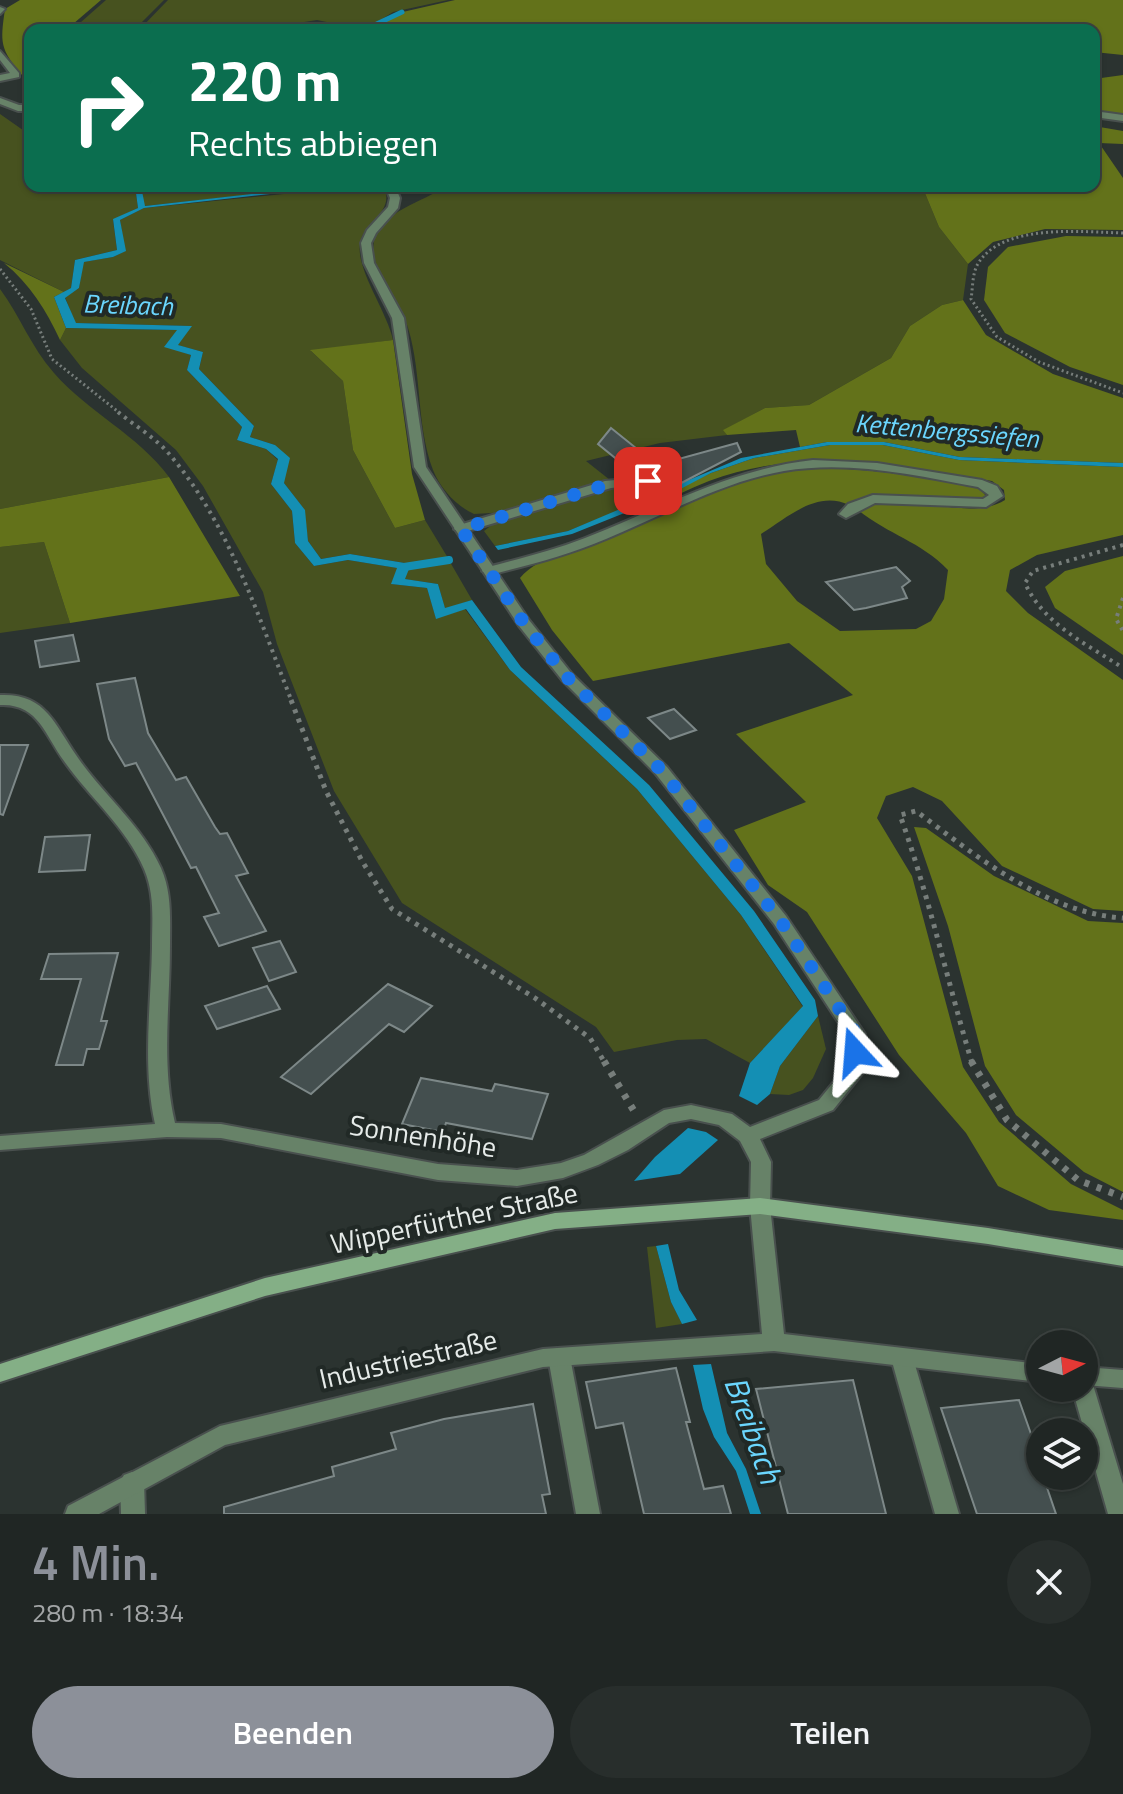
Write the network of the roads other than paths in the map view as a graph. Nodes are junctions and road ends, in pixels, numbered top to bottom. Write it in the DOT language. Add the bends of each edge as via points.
graph roads {
  1 [pos="0,54"];
  2 [pos="0,78"];
  3 [pos="0,101"];
  4 [pos="24,108"];
  5 [pos="1100,115"];
  6 [pos="1123,118"];
  7 [pos="395,192"];
  8 [pos="648,481"];
  9 [pos="846,514"];
  10 [pos="461,529"];
  11 [pos="489,571"];
  12 [pos="0,700"];
  13 [pos="167,1130"];
  14 [pos="748,1136"];
  15 [pos="0,1143"];
  16 [pos="760,1206"];
  17 [pos="1123,1258"];
  18 [pos="774,1342"];
  19 [pos="559,1357"];
  20 [pos="902,1358"];
  21 [pos="1026,1371"];
  22 [pos="0,1373"];
  23 [pos="1098,1377"];
  24 [pos="1123,1379"];
  25 [pos="1087,1402"];
  26 [pos="132,1482"];
  27 [pos="77,1514"];
  28 [pos="133,1514"];
  29 [pos="588,1514"];
  30 [pos="947,1514"];
  31 [pos="1120,1514"];
  1 -- 2 [label="street" via="16,75"];
  3 -- 4 [label="street"];
  5 -- 6 [label="street"];
  7 -- 10 [label="street" via="393,208 366,243 369,263 398,318 420,467"];
  8 -- 10 [label="street" via="610,484"];
  9 -- 11 [label="street" via="873,499 986,503 996,496 982,484 886,467 787,466 729,480 599,538"];
  10 -- 11 [label="street"];
  11 -- 14 [label="street" via="567,677 661,770 712,833 780,920 856,1034 855,1070 826,1105"];
  12 -- 13 [label="street" via="35,706 79,771 119,817 160,888 155,1057"];
  13 -- 14 [label="street, Sonnenhöhe" via="221,1131 438,1172 517,1178 591,1160 664,1117 691,1112 725,1119"];
  13 -- 15 [label="street, Sonnenhöhe"];
  14 -- 16 [label="street" via="761,1162"];
  16 -- 17 [label="main road, Wipperfürther Straße"];
  16 -- 18 [label="street"];
  16 -- 22 [label="main road, Wipperfürther Straße" via="555,1221 265,1287"];
  18 -- 19 [label="street, Industriestraße"];
  18 -- 20 [label="street, Industriestraße"];
  19 -- 26 [label="street, Industriestraße" via="220,1436"];
  19 -- 29 [label="street"];
  20 -- 21 [label="street, Industriestraße"];
  20 -- 30 [label="street"];
  23 -- 24 [label="street"];
  25 -- 31 [label="street"];
  26 -- 27 [label="street, Industriestraße"];
  26 -- 28 [label="street"];
}
